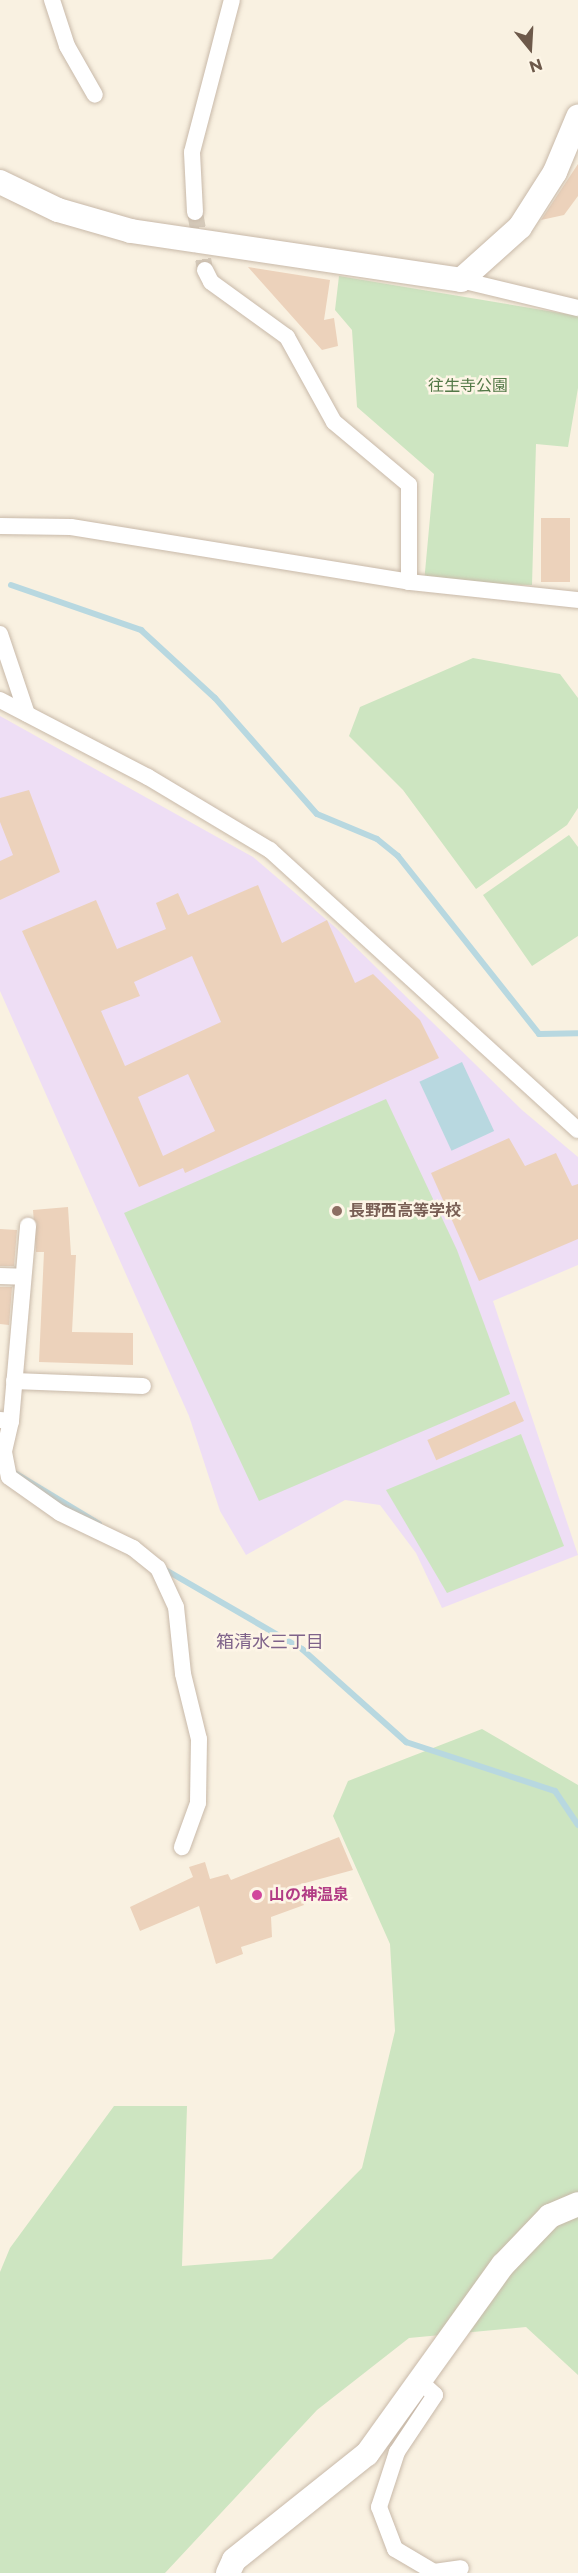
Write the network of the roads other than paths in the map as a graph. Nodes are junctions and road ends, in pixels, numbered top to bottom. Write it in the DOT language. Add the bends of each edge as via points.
graph roads {
  1 [pos="52,0"];
  2 [pos="232,0"];
  3 [pos="95,95"];
  4 [pos="578,117"];
  5 [pos="0,182"];
  6 [pos="195,212"];
  7 [pos="205,270"];
  8 [pos="461,280"];
  9 [pos="578,308"];
  10 [pos="0,526"];
  11 [pos="409,582"];
  12 [pos="578,600"];
  13 [pos="0,634"];
  14 [pos="0,700"];
  15 [pos="27,714"];
  16 [pos="578,1130"];
  17 [pos="28,1226"];
  18 [pos="0,1276"];
  19 [pos="23,1277"];
  20 [pos="14,1381"];
  21 [pos="143,1386"];
  22 [pos="5,1421"];
  23 [pos="182,1847"];
  24 [pos="578,2204"];
  25 [pos="422,2382"];
  26 [pos="461,2568"];
  27 [pos="228,2573"];
  1 -- 3 [label="street" via="67,46"];
  2 -- 6 [label="street" via="192,152"];
  4 -- 8 [label="street" via="555,172 520,227"];
  5 -- 8 [label="street" via="58,210 131,231"];
  7 -- 11 [label="street" via="211,282 287,337 334,422 409,485"];
  8 -- 9 [label="street"];
  10 -- 11 [label="street" via="71,527"];
  11 -- 12 [label="street"];
  13 -- 15 [label="street"];
  14 -- 15 [label="street"];
  15 -- 16 [label="street" via="148,777 270,850"];
  17 -- 19 [label="street"];
  18 -- 19 [label="street"];
  19 -- 20 [label="street"];
  20 -- 21 [label="street"];
  20 -- 22 [label="street"];
  22 -- 23 [label="street" via="4,1452 9,1477 60,1512 133,1548 158,1568 176,1608 183,1674 199,1739 198,1803"];
  24 -- 25 [label="street" via="550,2216 503,2265"];
  25 -- 26 [label="street" via="435,2395 397,2452 379,2507 395,2549 434,2572"];
  25 -- 27 [label="street" via="367,2454 234,2560"];
}
